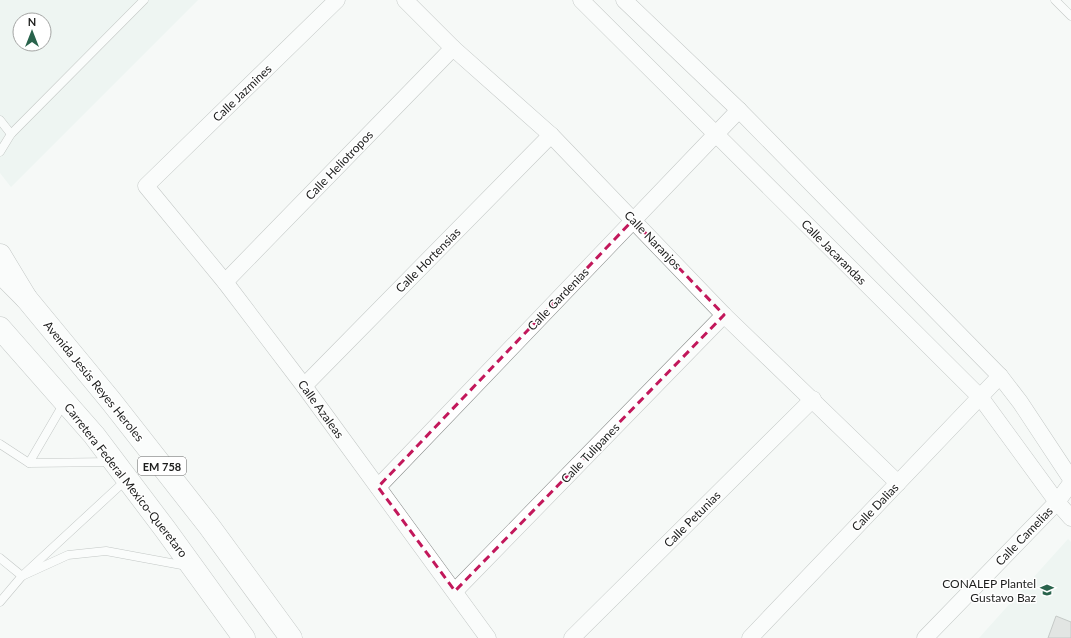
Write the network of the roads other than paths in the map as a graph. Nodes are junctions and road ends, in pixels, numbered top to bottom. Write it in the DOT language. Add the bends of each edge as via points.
graph roads {
  1 [pos="144,0"];
  2 [pos="337,0"];
  3 [pos="405,0"];
  4 [pos="582,0"];
  5 [pos="624,0"];
  6 [pos="1055,0"];
  7 [pos="1071,16"];
  8 [pos="454,48"];
  9 [pos="739,110"];
  10 [pos="0,120"];
  11 [pos="11,134"];
  12 [pos="716,134"];
  13 [pos="551,135"];
  14 [pos="0,152"];
  15 [pos="146,186"];
  16 [pos="633,220"];
  17 [pos="0,255"];
  18 [pos="0,272"];
  19 [pos="225,282"];
  20 [pos="26,298"];
  21 [pos="724,315"];
  22 [pos="0,328"];
  23 [pos="1000,376"];
  24 [pos="304,386"];
  25 [pos="981,398"];
  26 [pos="813,399"];
  27 [pos="65,402"];
  28 [pos="0,444"];
  29 [pos="29,463"];
  30 [pos="121,470"];
  31 [pos="1071,479"];
  32 [pos="898,483"];
  33 [pos="1071,483"];
  34 [pos="378,487"];
  35 [pos="1057,502"];
  36 [pos="1071,518"];
  37 [pos="0,558"];
  38 [pos="193,567"];
  39 [pos="22,576"];
  40 [pos="455,591"];
  41 [pos="0,602"];
  42 [pos="244,638"];
  43 [pos="291,638"];
  44 [pos="488,638"];
  45 [pos="572,638"];
  46 [pos="750,638"];
  47 [pos="925,638"];
  1 -- 11 [label="lane"];
  2 -- 15 [label="street, Calle Jazmines"];
  3 -- 8 [label="street, Calle Naranjos"];
  4 -- 12 [label="street, Calle Jacarandas"];
  5 -- 9 [label="street"];
  6 -- 7 [label="lane"];
  8 -- 13 [label="street, Calle Naranjos"];
  8 -- 19 [label="street, Calle Heliotropos"];
  9 -- 12 [label="street, Calle Gardenias"];
  9 -- 23 [label="street"];
  10 -- 11 [label="lane"];
  11 -- 14 [label="lane"];
  12 -- 16 [label="street, Calle Gardenias"];
  12 -- 25 [label="street, Calle Jacarandas"];
  13 -- 16 [label="street, Calle Naranjos"];
  13 -- 24 [label="street, Calle Hortensias"];
  15 -- 19 [label="street, Calle Azaleas"];
  16 -- 21 [label="street, Calle Naranjos"];
  16 -- 34 [label="street, Calle Gardenias"];
  17 -- 20 [label="highway"];
  18 -- 20 [label="highway"];
  19 -- 24 [label="street, Calle Azaleas"];
  20 -- 43 [label="highway, Avenida Jesús Reyes Heroles / EM 758" via="112,401 209,526"];
  21 -- 26 [label="street, Calle Naranjos"];
  21 -- 40 [label="street, Calle Tulipanes"];
  22 -- 27 [label="highway, Carretera Federal Mexico-Queretaro"];
  23 -- 25 [label="street, Calle Dalias"];
  23 -- 31 [label="street"];
  24 -- 34 [label="street, Calle Azaleas"];
  25 -- 32 [label="street, Calle Dalias"];
  25 -- 35 [label="street, Calle Jacarandas"];
  26 -- 32 [label="street, Calle Naranjos"];
  26 -- 45 [label="street, Calle Petunias"];
  27 -- 29 [label="lane"];
  27 -- 30 [label="highway, Carretera Federal Mexico-Queretaro"];
  28 -- 29 [label="lane"];
  29 -- 30 [label="lane"];
  30 -- 38 [label="highway, Carretera Federal Mexico-Queretaro"];
  30 -- 39 [label="lane"];
  32 -- 46 [label="street, Calle Dalias"];
  33 -- 35 [label="street, Calle Camelias"];
  34 -- 40 [label="street, Calle Azaleas"];
  35 -- 36 [label="street, Calle Jacarandas"];
  35 -- 47 [label="street, Calle Camelias"];
  37 -- 39 [label="lane"];
  38 -- 39 [label="lane" via="106,551 68,555"];
  38 -- 42 [label="highway, Carretera Federal Mexico-Queretaro"];
  39 -- 41 [label="lane"];
  40 -- 44 [label="street, Calle Azaleas"];
}
